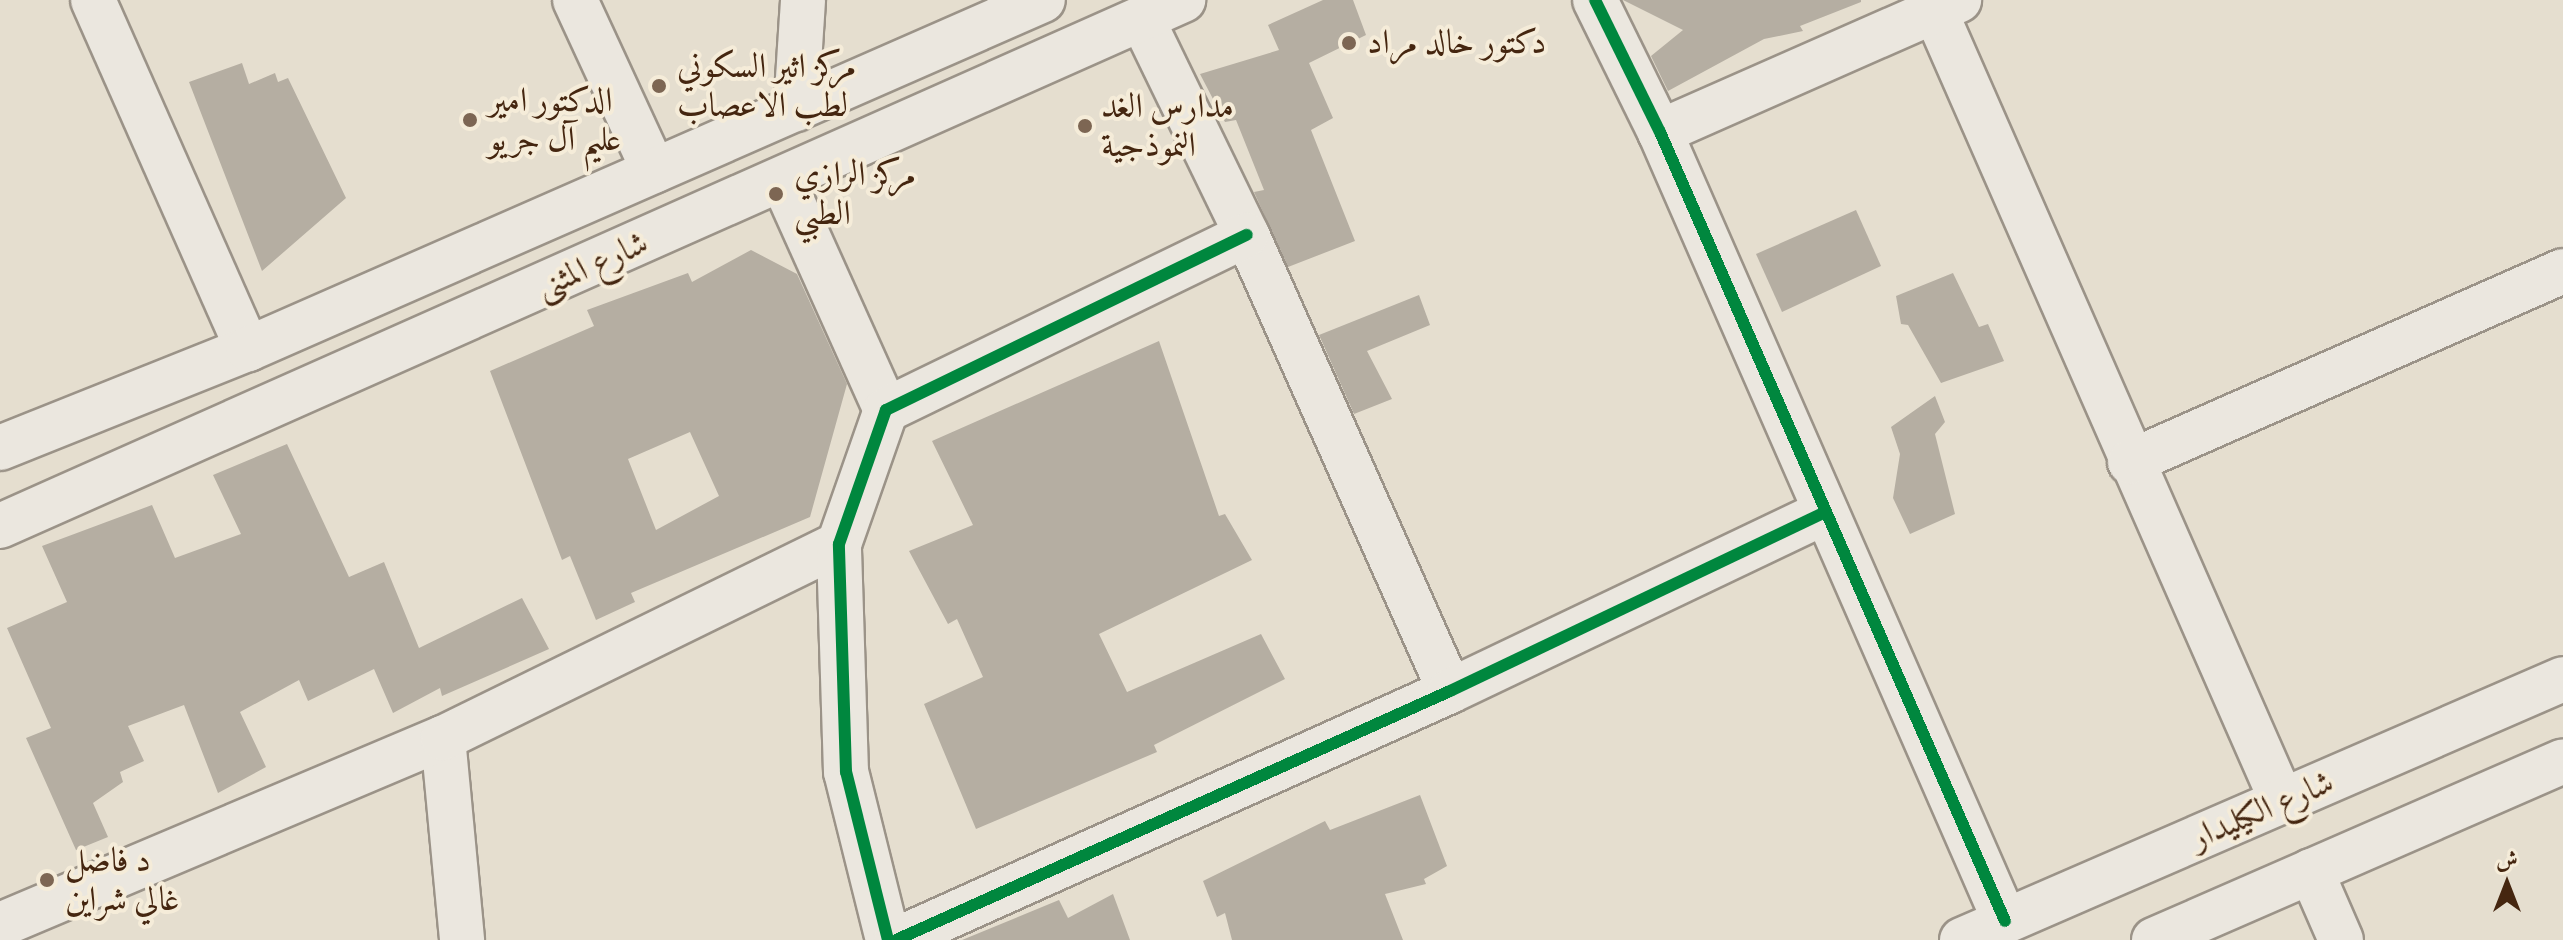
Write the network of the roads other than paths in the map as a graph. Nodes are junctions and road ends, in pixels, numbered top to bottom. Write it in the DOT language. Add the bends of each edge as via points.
graph roads {
  1 [pos="93,0"];
  2 [pos="575,0"];
  3 [pos="803,0"];
  4 [pos="1043,0"];
  5 [pos="1183,0"];
  6 [pos="1595,0"];
  7 [pos="1947,5"];
  8 [pos="1142,19"];
  9 [pos="995,22"];
  10 [pos="920,54"];
  11 [pos="1024,72"];
  12 [pos="947,107"];
  13 [pos="796,109"];
  14 [pos="1660,132"];
  15 [pos="654,171"];
  16 [pos="783,181"];
  17 [pos="1247,235"];
  18 [pos="2563,271"];
  19 [pos="248,349"];
  20 [pos="886,410"];
  21 [pos="0,448"];
  22 [pos="2130,462"];
  23 [pos="1826,512"];
  24 [pos="0,526"];
  25 [pos="839,544"];
  26 [pos="2563,679"];
  27 [pos="1450,691"];
  28 [pos="443,738"];
  29 [pos="2563,761"];
  30 [pos="2282,801"];
  31 [pos="2311,871"];
  32 [pos="2005,921"];
  33 [pos="0,925"];
  34 [pos="462,940"];
  35 [pos="888,940"];
  36 [pos="896,940"];
  37 [pos="1962,940"];
  38 [pos="2154,940"];
  39 [pos="2341,940"];
  1 -- 19 [label="street"];
  2 -- 15 [label="street"];
  3 -- 13 [label="street"];
  4 -- 9 [label="street, شارع المثنى"];
  5 -- 8 [label="street, شارع المثنى"];
  6 -- 14 [label="street"];
  7 -- 14 [label="street"];
  7 -- 22 [label="street"];
  8 -- 11 [label="street, شارع المثنى"];
  8 -- 17 [label="street"];
  9 -- 10 [label="street, شارع المثنى"];
  9 -- 11 [label="street" via="988,33 990,58 999,68"];
  10 -- 12 [label="street" via="933,54 954,70 955,96"];
  10 -- 13 [label="street, شارع المثنى"];
  11 -- 12 [label="street, شارع المثنى"];
  12 -- 16 [label="street, شارع المثنى"];
  13 -- 15 [label="street, شارع المثنى"];
  14 -- 23 [label="street"];
  15 -- 19 [label="street, شارع المثنى"];
  16 -- 20 [label="street"];
  16 -- 24 [label="street, شارع المثنى"];
  17 -- 20 [label="street"];
  17 -- 27 [label="street"];
  18 -- 22 [label="street"];
  19 -- 21 [label="street, شارع المثنى"];
  20 -- 25 [label="street"];
  22 -- 30 [label="street"];
  23 -- 27 [label="street"];
  23 -- 32 [label="street"];
  25 -- 28 [label="street"];
  25 -- 35 [label="street" via="846,772"];
  26 -- 30 [label="street, شارع الكيليدار"];
  27 -- 36 [label="street"];
  28 -- 33 [label="street"];
  28 -- 34 [label="street"];
  29 -- 31 [label="street"];
  30 -- 32 [label="street, شارع الكيليدار"];
  31 -- 38 [label="street"];
  31 -- 39 [label="street"];
  32 -- 37 [label="street, شارع الكيليدار"];
}
